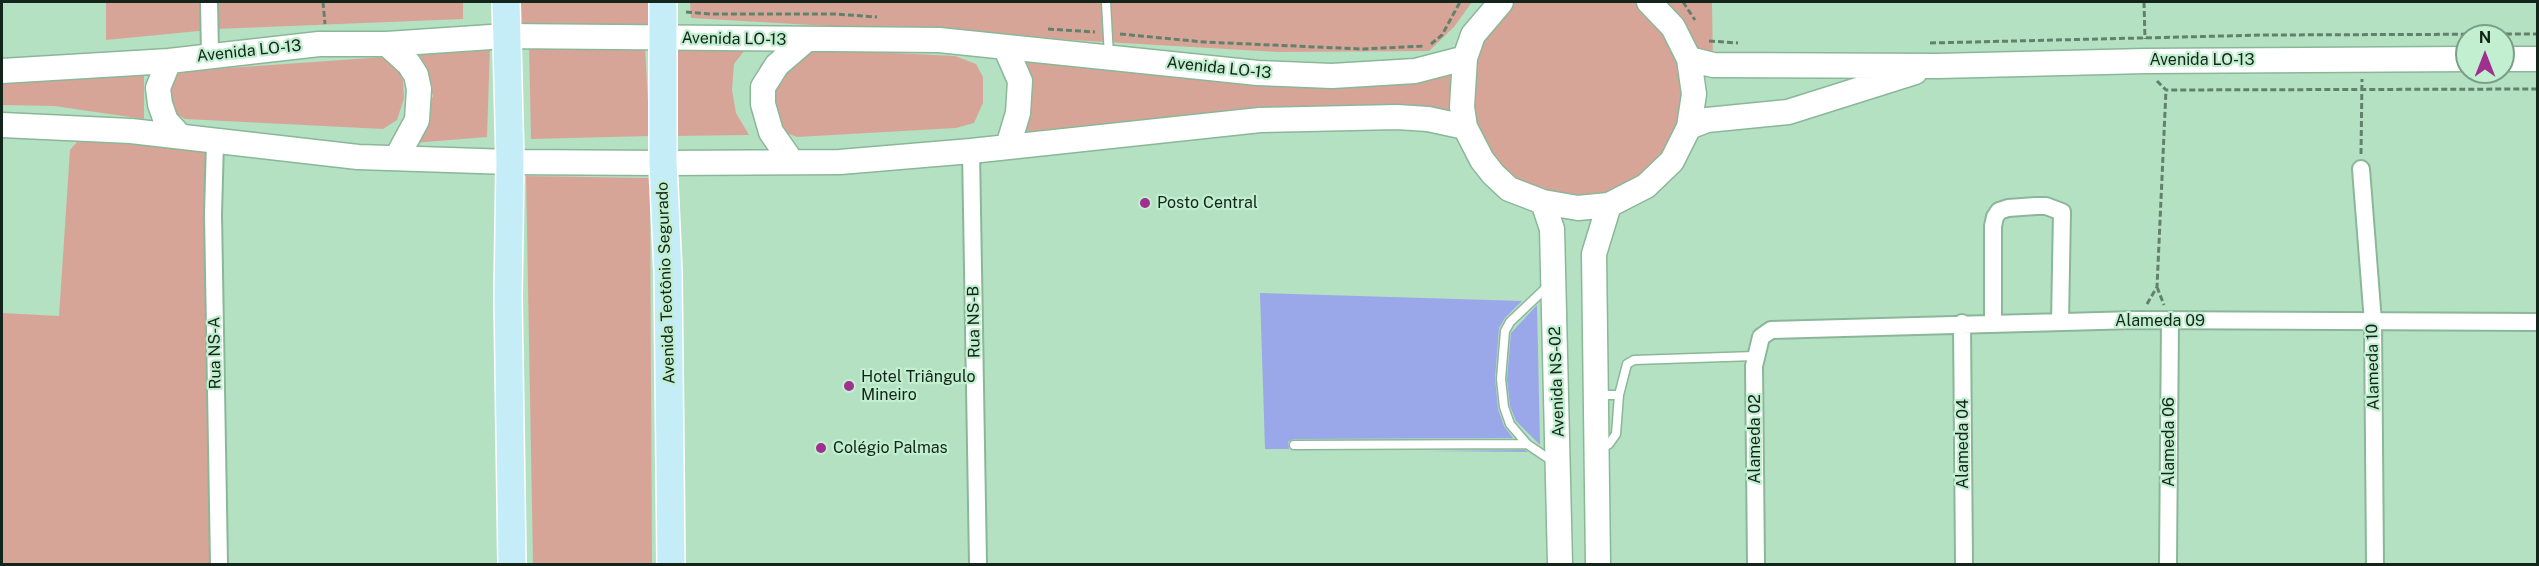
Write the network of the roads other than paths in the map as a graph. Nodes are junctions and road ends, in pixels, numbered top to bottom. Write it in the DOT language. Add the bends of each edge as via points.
graph roads {
  1 [pos="209,2"];
  2 [pos="506,2"];
  3 [pos="1106,2"];
  4 [pos="1501,2"];
  5 [pos="1649,2"];
  6 [pos="674,7"];
  7 [pos="507,36"];
  8 [pos="663,38"];
  9 [pos="806,41"];
  10 [pos="387,44"];
  11 [pos="1108,45"];
  12 [pos="1006,49"];
  13 [pos="1697,50"];
  14 [pos="210,54"];
  15 [pos="1465,58"];
  16 [pos="2455,59"];
  17 [pos="2515,59"];
  18 [pos="2538,59"];
  19 [pos="169,61"];
  20 [pos="1938,66"];
  21 [pos="2,71"];
  22 [pos="2,125"];
  23 [pos="1465,127"];
  24 [pos="1689,127"];
  25 [pos="179,135"];
  26 [pos="215,142"];
  27 [pos="1008,146"];
  28 [pos="971,151"];
  29 [pos="397,158"];
  30 [pos="510,162"];
  31 [pos="792,162"];
  32 [pos="663,163"];
  33 [pos="2361,170"];
  34 [pos="1543,202"];
  35 [pos="1609,205"];
  36 [pos="1554,281"];
  37 [pos="2170,320"];
  38 [pos="1994,322"];
  39 [pos="2060,322"];
  40 [pos="2373,322"];
  41 [pos="2538,322"];
  42 [pos="1962,323"];
  43 [pos="1755,356"];
  44 [pos="1607,395"];
  45 [pos="1527,444"];
  46 [pos="1294,445"];
  47 [pos="1559,466"];
  48 [pos="219,564"];
  49 [pos="512,564"];
  50 [pos="671,564"];
  51 [pos="978,564"];
  52 [pos="1560,564"];
  53 [pos="1598,564"];
  54 [pos="1756,564"];
  55 [pos="1964,564"];
  56 [pos="2168,564"];
  57 [pos="2375,564"];
  1 -- 14 [label="street"];
  2 -- 7 [label="main road"];
  3 -- 11 [label="lane"];
  4 -- 15 [label="street" via="1473,35"];
  5 -- 13 [label="street"];
  6 -- 8 [label="main road, Avenida Teotônio Segurado"];
  7 -- 8 [label="street, Avenida LO-13"];
  7 -- 10 [label="street, Avenida LO-13"];
  7 -- 30 [label="main road"];
  8 -- 9 [label="street, Avenida LO-13"];
  8 -- 32 [label="main road, Avenida Teotônio Segurado"];
  9 -- 12 [label="street, Avenida LO-13" via="939,40"];
  9 -- 31 [label="street" via="777,65 763,87 771,132"];
  10 -- 14 [label="street, Avenida LO-13" via="319,44"];
  10 -- 29 [label="street" via="409,64 419,89 417,120"];
  11 -- 12 [label="street, Avenida LO-13"];
  11 -- 15 [label="street, Avenida LO-13" via="1258,73 1332,76 1415,71"];
  12 -- 27 [label="street" via="1020,81 1018,113"];
  13 -- 20 [label="street, Avenida LO-13" via="1713,65"];
  13 -- 24 [label="street"];
  14 -- 19 [label="street, Avenida LO-13"];
  15 -- 23 [label="street"];
  16 -- 20 [label="street, Avenida LO-13" via="2362,60 2145,49"];
  17 -- 18 [label="street"];
  19 -- 21 [label="street, Avenida LO-13"];
  19 -- 25 [label="street" via="158,88 160,104 166,121"];
  20 -- 24 [label="street, Avenida LO-13" via="1788,112 1707,120"];
  22 -- 25 [label="street"];
  23 -- 27 [label="street" via="1397,117 1260,120"];
  23 -- 34 [label="street" via="1493,174 1509,189"];
  24 -- 35 [label="street" via="1672,161 1661,173 1632,196"];
  25 -- 26 [label="street"];
  26 -- 29 [label="street"];
  26 -- 48 [label="street, Rua NS-A"];
  27 -- 28 [label="street"];
  28 -- 31 [label="street"];
  28 -- 51 [label="street, Rua NS-B"];
  29 -- 30 [label="street"];
  30 -- 32 [label="street"];
  30 -- 49 [label="main road"];
  31 -- 32 [label="street"];
  32 -- 50 [label="main road, Avenida Teotônio Segurado"];
  33 -- 40 [label="street, Alameda 10"];
  34 -- 35 [label="street" via="1578,208"];
  34 -- 36 [label="street, Avenida NS-02" via="1552,228"];
  35 -- 44 [label="street" via="1594,254"];
  36 -- 45 [label="lane" via="1505,331 1501,379 1504,407 1510,424"];
  36 -- 47 [label="street, Avenida NS-02"];
  37 -- 39 [label="street, Alameda 09"];
  37 -- 40 [label="street, Alameda 09"];
  37 -- 56 [label="street, Alameda 06"];
  38 -- 39 [label="street, Alameda 09"];
  38 -- 39 [label="street" via="1995,217 2008,208 2036,206 2062,212"];
  38 -- 42 [label="street, Alameda 09"];
  40 -- 41 [label="street, Alameda 09"];
  40 -- 57 [label="street, Alameda 10"];
  42 -- 43 [label="street, Alameda 09" via="1782,328 1761,337"];
  42 -- 55 [label="street, Alameda 04"];
  43 -- 44 [label="lane" via="1630,361"];
  43 -- 54 [label="street, Alameda 02"];
  44 -- 53 [label="street" via="1597,451"];
  45 -- 46 [label="lane"];
  45 -- 47 [label="lane"];
  47 -- 52 [label="street, Avenida NS-02"];
}
